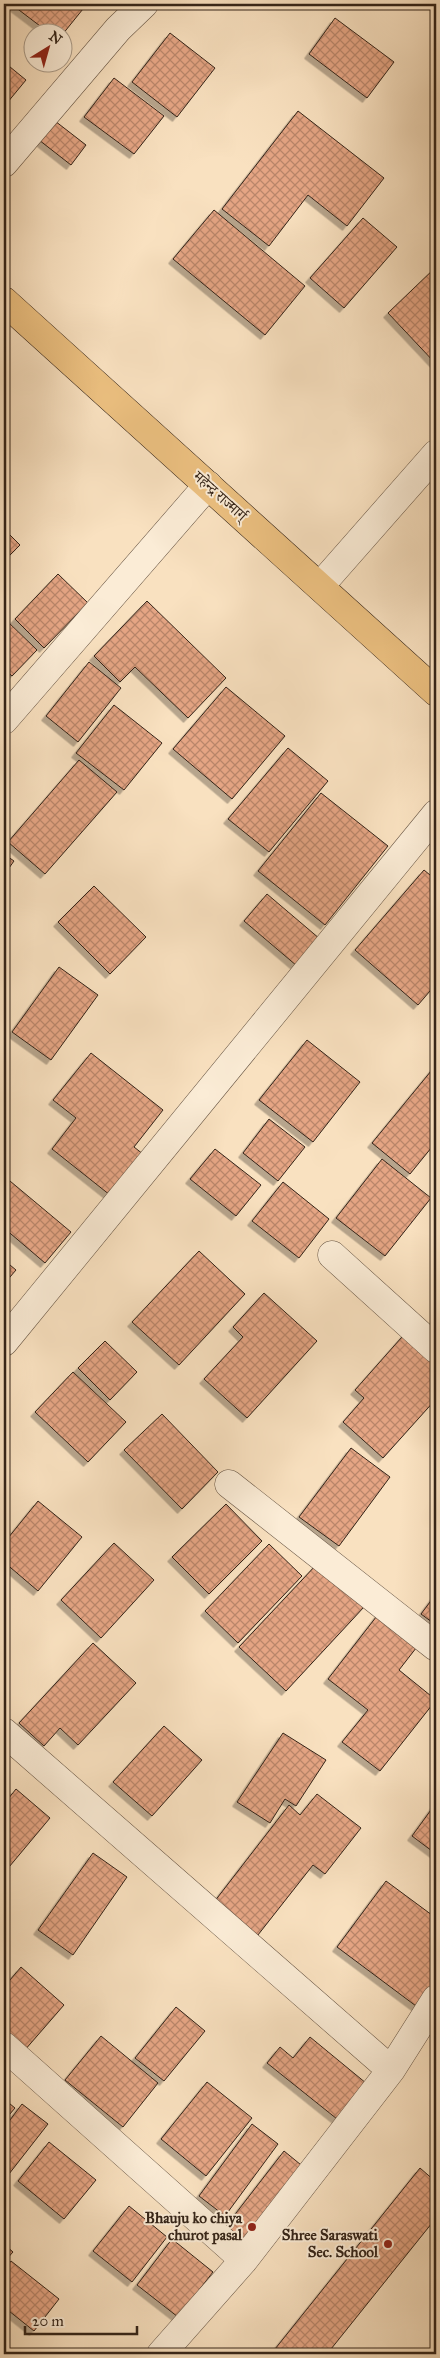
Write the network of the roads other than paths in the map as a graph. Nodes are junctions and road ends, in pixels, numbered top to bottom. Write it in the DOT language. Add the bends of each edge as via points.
graph roads {
  1 [pos="144,4"];
  2 [pos="4,163"];
  3 [pos="4,301"];
  4 [pos="436,454"];
  5 [pos="208,485"];
  6 [pos="320,586"];
  7 [pos="436,692"];
  8 [pos="4,720"];
  9 [pos="436,814"];
  10 [pos="332,1255"];
  11 [pos="4,1342"];
  12 [pos="436,1349"];
  13 [pos="229,1484"];
  14 [pos="436,1646"];
  15 [pos="4,1732"];
  16 [pos="436,1999"];
  17 [pos="4,2046"];
  18 [pos="391,2070"];
  19 [pos="244,2260"];
  20 [pos="161,2354"];
  1 -- 2 [label="street" via="118,29"];
  3 -- 5 [label="highway, महेन्द्र राज्मार्ग्"];
  4 -- 6 [label="street"];
  5 -- 6 [label="highway, महेन्द्र राज्मार्ग्"];
  5 -- 8 [label="street"];
  6 -- 7 [label="highway, महेन्द्र राज्मार्ग्"];
  9 -- 11 [label="street"];
  10 -- 12 [label="street"];
  13 -- 14 [label="street"];
  15 -- 18 [label="street"];
  16 -- 18 [label="street"];
  17 -- 19 [label="street"];
  18 -- 19 [label="street"];
  19 -- 20 [label="street"];
}
